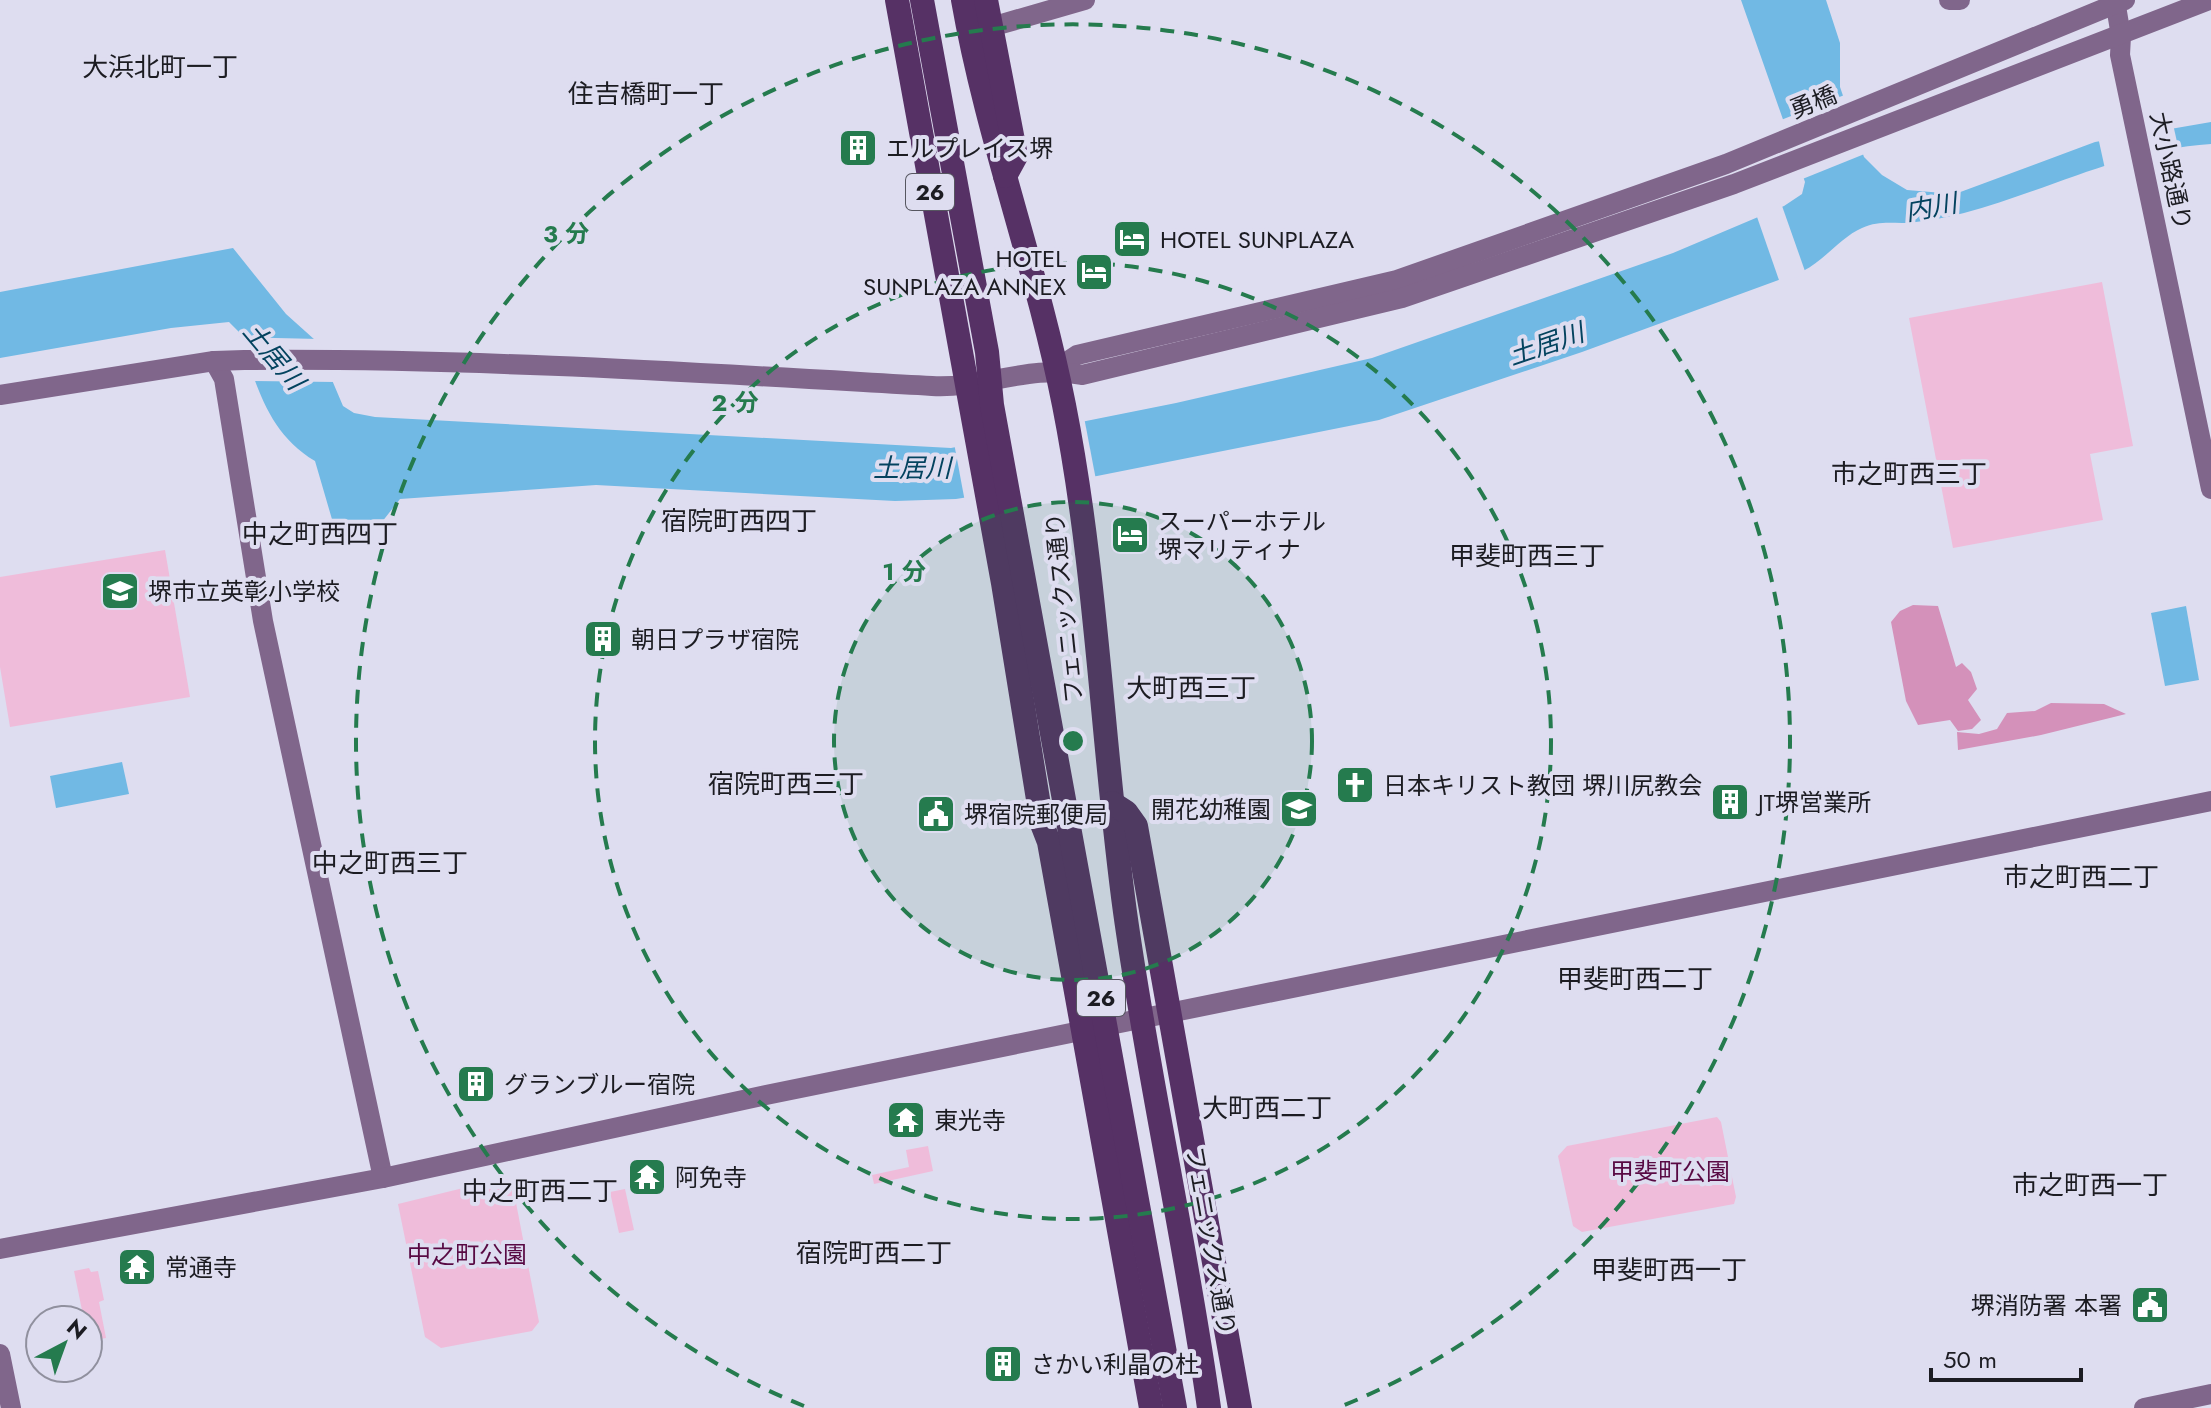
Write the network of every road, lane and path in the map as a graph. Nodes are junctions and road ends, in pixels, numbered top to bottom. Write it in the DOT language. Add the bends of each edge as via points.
graph roads {
  1 [pos="897,0"];
  2 [pos="924,0"];
  3 [pos="963,0"];
  4 [pos="986,0"];
  5 [pos="1085,0"];
  6 [pos="1949,0"];
  7 [pos="1960,0"];
  8 [pos="2209,0"];
  9 [pos="2119,1"];
  10 [pos="2085,7"];
  11 [pos="980,30"];
  12 [pos="2121,36"];
  13 [pos="1878,115"];
  14 [pos="214,361"];
  15 [pos="1056,369"];
  16 [pos="990,379"];
  17 [pos="965,383"];
  18 [pos="0,395"];
  19 [pos="981,407"];
  20 [pos="2211,489"];
  21 [pos="1002,523"];
  22 [pos="1027,589"];
  23 [pos="1016,662"];
  24 [pos="2211,801"];
  25 [pos="1112,803"];
  26 [pos="1169,1012"];
  27 [pos="1142,1018"];
  28 [pos="1106,1026"];
  29 [pos="1081,1031"];
  30 [pos="383,1178"];
  31 [pos="0,1249"];
  32 [pos="0,1354"];
  33 [pos="2211,1394"];
  34 [pos="11,1408"];
  35 [pos="1151,1408"];
  36 [pos="1175,1408"];
  37 [pos="1209,1408"];
  38 [pos="1240,1408"];
  39 [pos="2144,1408"];
  1 -- 17 [label="highway, 26"];
  2 -- 16 [label="highway, フェニックス通り / 26"];
  3 -- 11 [label="highway, フェニックス通り / 26"];
  4 -- 11 [label="highway, 26"];
  5 -- 11 [label="street"];
  6 -- 7 [label="street"];
  8 -- 12 [label="street"];
  9 -- 10 [label="street"];
  9 -- 12 [label="street, 大小路通り"];
  10 -- 12 [label="street"];
  10 -- 13 [label="street" via="1925,80"];
  11 -- 15 [label="highway, フェニックス通り / 26" via="1005,176"];
  12 -- 13 [label="street"];
  12 -- 20 [label="street, 大小路通り" via="2120,55"];
  13 -- 15 [label="street, 勇橋" via="1775,156 1397,280 1077,355"];
  14 -- 17 [label="street, 勇橋" via="596,366 947,387"];
  14 -- 18 [label="street, 勇橋"];
  14 -- 30 [label="street" via="224,379 263,621"];
  15 -- 16 [label="street, 勇橋"];
  15 -- 25 [label="highway, フェニックス通り / 26" via="1081,503"];
  16 -- 17 [label="street, 勇橋"];
  16 -- 19 [label="highway, フェニックス通り / 26"];
  17 -- 19 [label="highway, 26"];
  19 -- 21 [label="highway, フェニックス通り / 26"];
  21 -- 22 [label="highway, フェニックス通り / 26"];
  21 -- 23 [label="highway, 26"];
  22 -- 23 [label="highway, 26"];
  22 -- 28 [label="highway, フェニックス通り / 26"];
  23 -- 29 [label="highway, 26"];
  24 -- 26 [label="street"];
  25 -- 26 [label="highway" via="1136,826"];
  25 -- 27 [label="highway, フェニックス通り / 26"];
  26 -- 27 [label="street"];
  26 -- 38 [label="highway"];
  27 -- 28 [label="street"];
  27 -- 37 [label="highway, フェニックス通り / 26"];
  28 -- 29 [label="street"];
  28 -- 36 [label="highway, フェニックス通り / 26"];
  29 -- 30 [label="street"];
  29 -- 35 [label="highway, 26"];
  30 -- 31 [label="street"];
  32 -- 34 [label="street"];
  33 -- 39 [label="street"];
}
